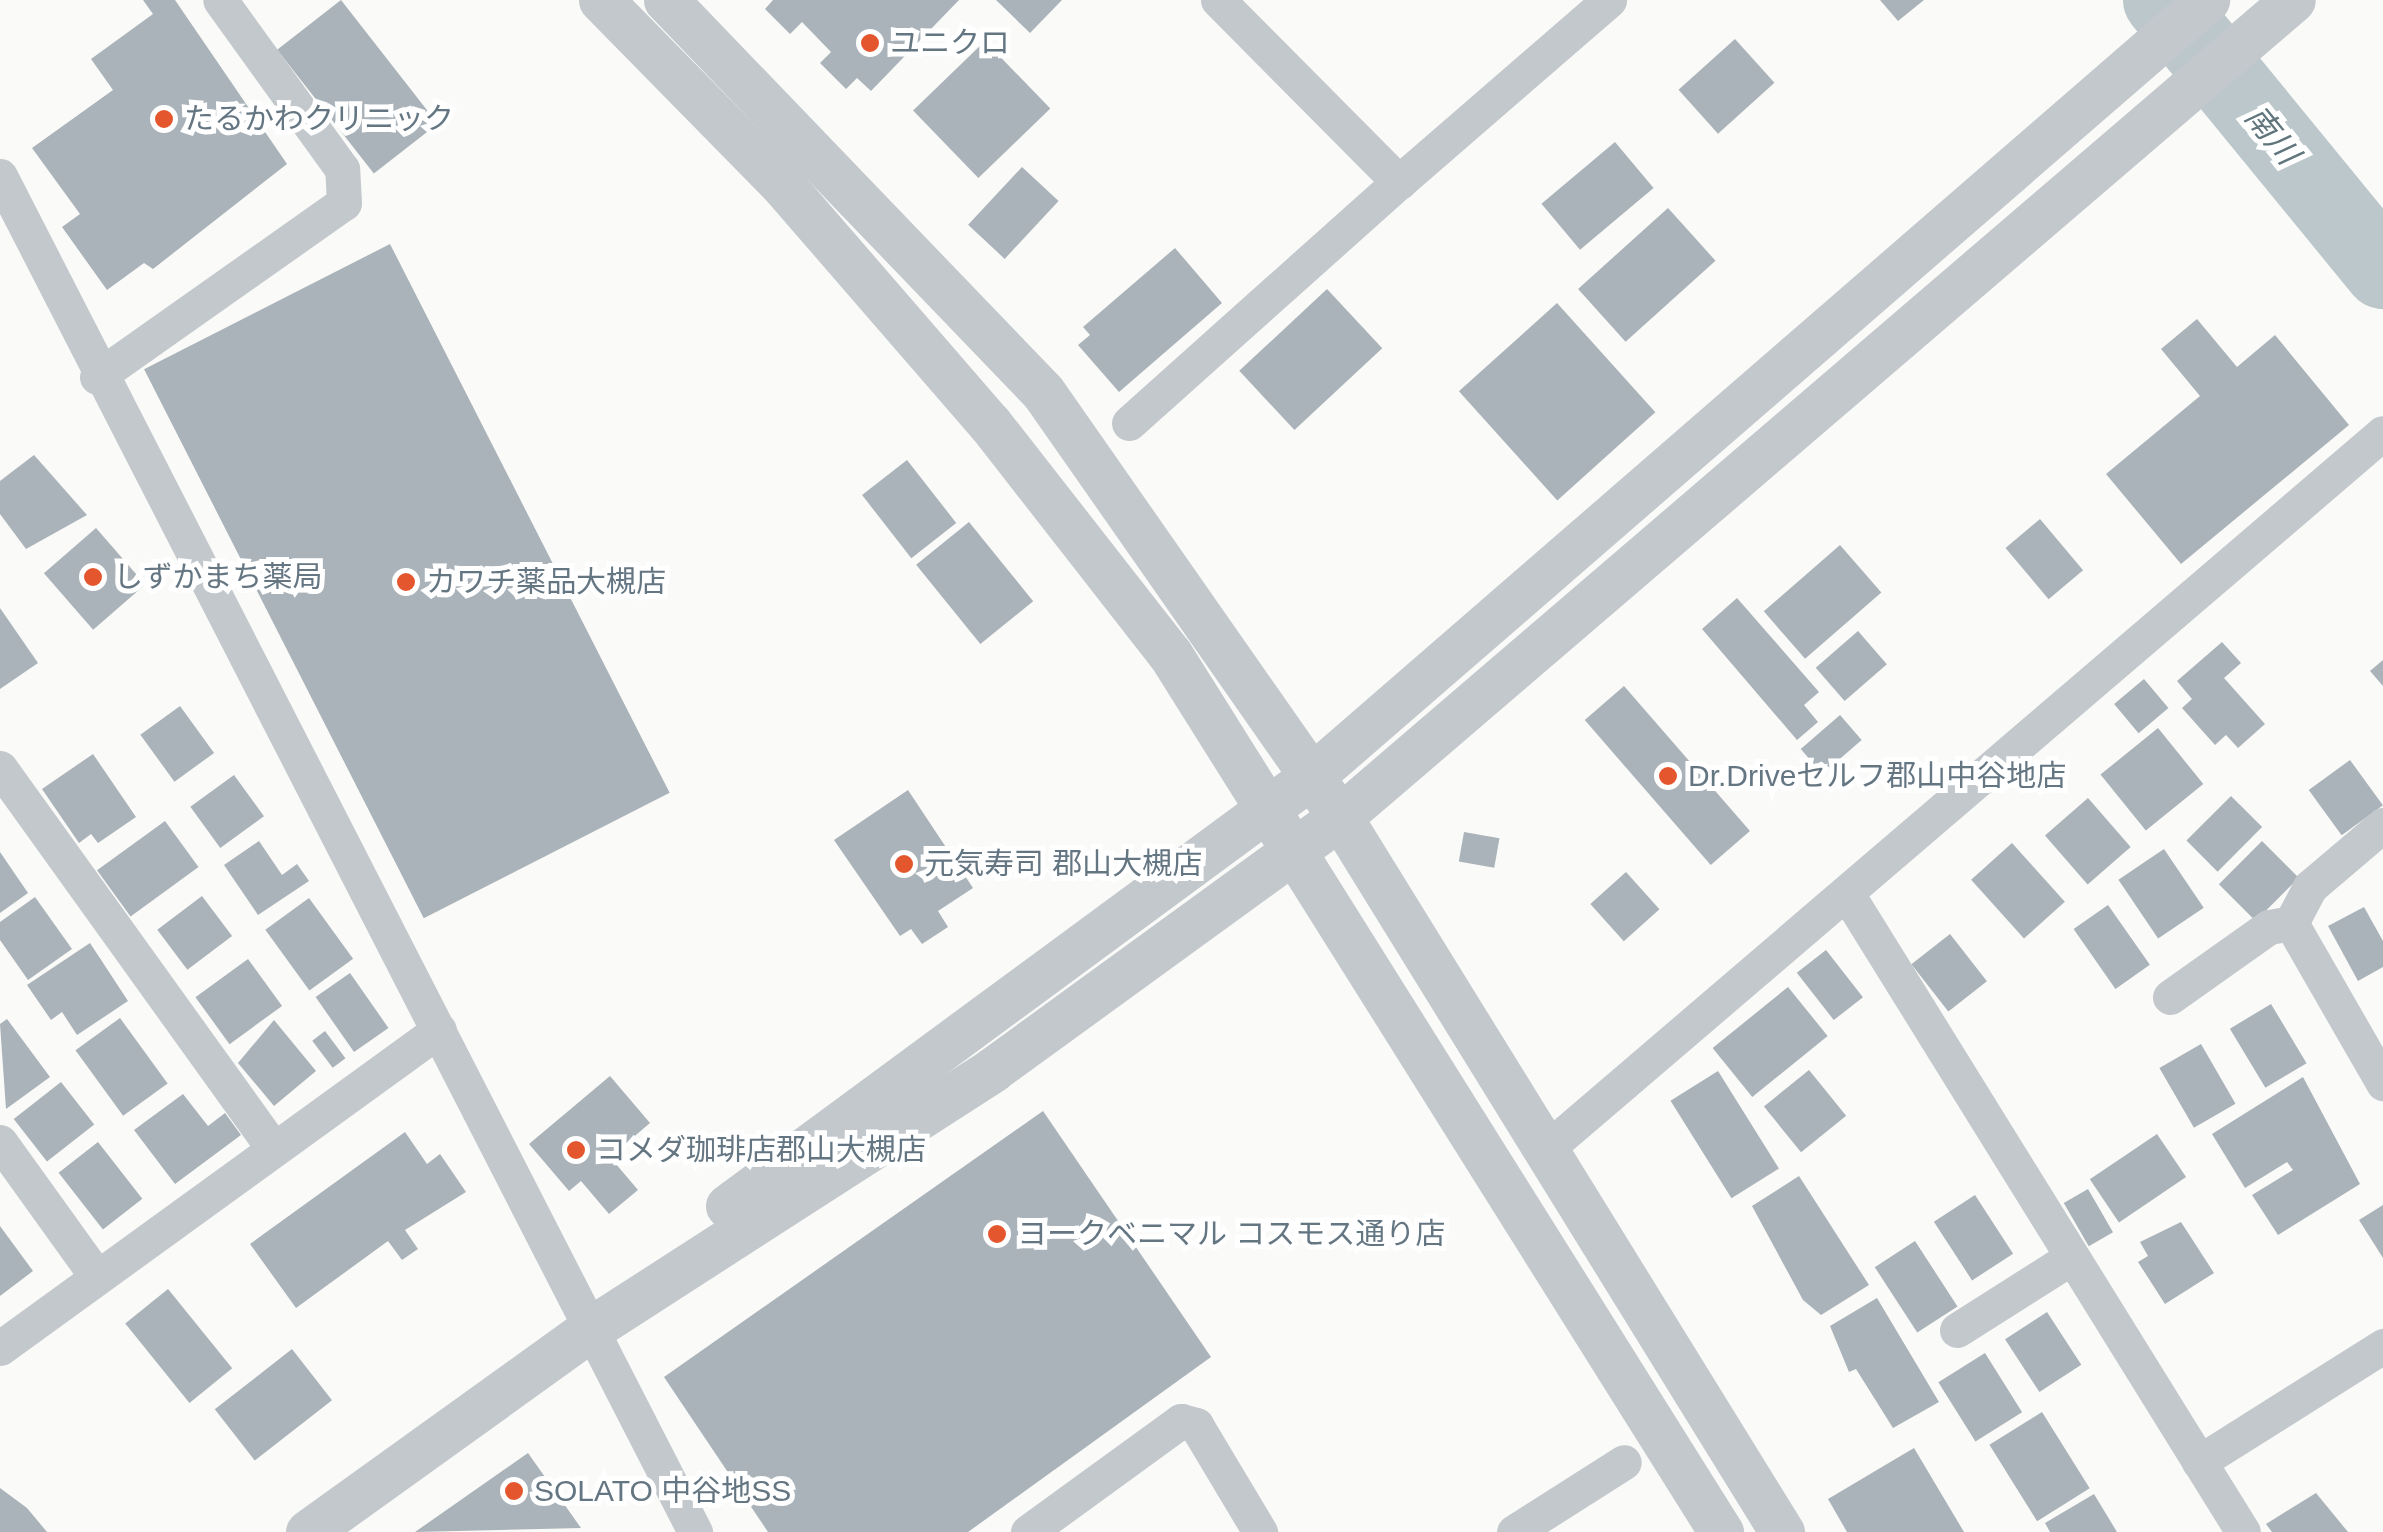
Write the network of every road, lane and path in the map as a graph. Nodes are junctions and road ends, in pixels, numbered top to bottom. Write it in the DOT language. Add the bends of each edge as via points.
graph roads {
  1 [pos="220,0"];
  2 [pos="601,0"];
  3 [pos="666,0"];
  4 [pos="1218,0"];
  5 [pos="1609,0"];
  6 [pos="2207,0"];
  7 [pos="2293,0"];
  8 [pos="1399,182"];
  9 [pos="2,190"];
  10 [pos="97,377"];
  11 [pos="1129,423"];
  12 [pos="2383,433"];
  13 [pos="0,768"];
  14 [pos="1312,776"];
  15 [pos="1268,808"];
  16 [pos="1340,817"];
  17 [pos="2383,826"];
  18 [pos="1296,850"];
  19 [pos="1849,897"];
  20 [pos="2291,923"];
  21 [pos="2170,997"];
  22 [pos="439,1030"];
  23 [pos="2383,1083"];
  24 [pos="0,1142"];
  25 [pos="274,1149"];
  26 [pos="1544,1150"];
  27 [pos="2072,1258"];
  28 [pos="97,1277"];
  29 [pos="589,1330"];
  30 [pos="1957,1330"];
  31 [pos="2383,1346"];
  32 [pos="0,1348"];
  33 [pos="1624,1462"];
  34 [pos="2200,1462"];
  35 [pos="693,1531"];
  36 [pos="308,1532"];
  37 [pos="1028,1532"];
  38 [pos="1260,1532"];
  39 [pos="1514,1532"];
  40 [pos="1721,1532"];
  41 [pos="1782,1532"];
  42 [pos="2244,1532"];
  1 -- 10 [label="street" via="342,170 344,203"];
  2 -- 15 [label="street" via="781,183 990,424 1170,654"];
  3 -- 14 [label="street" via="1043,392"];
  4 -- 8 [label="street"];
  5 -- 8 [label="street"];
  6 -- 14 [label="street"];
  7 -- 16 [label="street"];
  8 -- 11 [label="street"];
  9 -- 10 [label="street"];
  10 -- 22 [label="street"];
  12 -- 19 [label="street"];
  13 -- 25 [label="street"];
  14 -- 15 [label="street"];
  14 -- 16 [label="street"];
  15 -- 18 [label="street"];
  15 -- 29 [label="street" via="730,1204"];
  16 -- 18 [label="street"];
  16 -- 26 [label="street"];
  17 -- 20 [label="street" via="2310,887"];
  18 -- 29 [label="street" via="992,1070"];
  18 -- 40 [label="street"];
  19 -- 26 [label="street"];
  19 -- 27 [label="street"];
  20 -- 21 [label="street" via="2270,927"];
  20 -- 23 [label="street"];
  22 -- 25 [label="street"];
  22 -- 29 [label="street"];
  24 -- 28 [label="street"];
  25 -- 28 [label="street"];
  26 -- 41 [label="street"];
  27 -- 30 [label="street"];
  27 -- 34 [label="street"];
  28 -- 32 [label="street"];
  29 -- 35 [label="street"];
  29 -- 36 [label="street" via="397,1477"];
  31 -- 34 [label="street"];
  33 -- 39 [label="street"];
  34 -- 42 [label="street"];
  37 -- 38 [label="street" via="1181,1420 1196,1425"];
}
